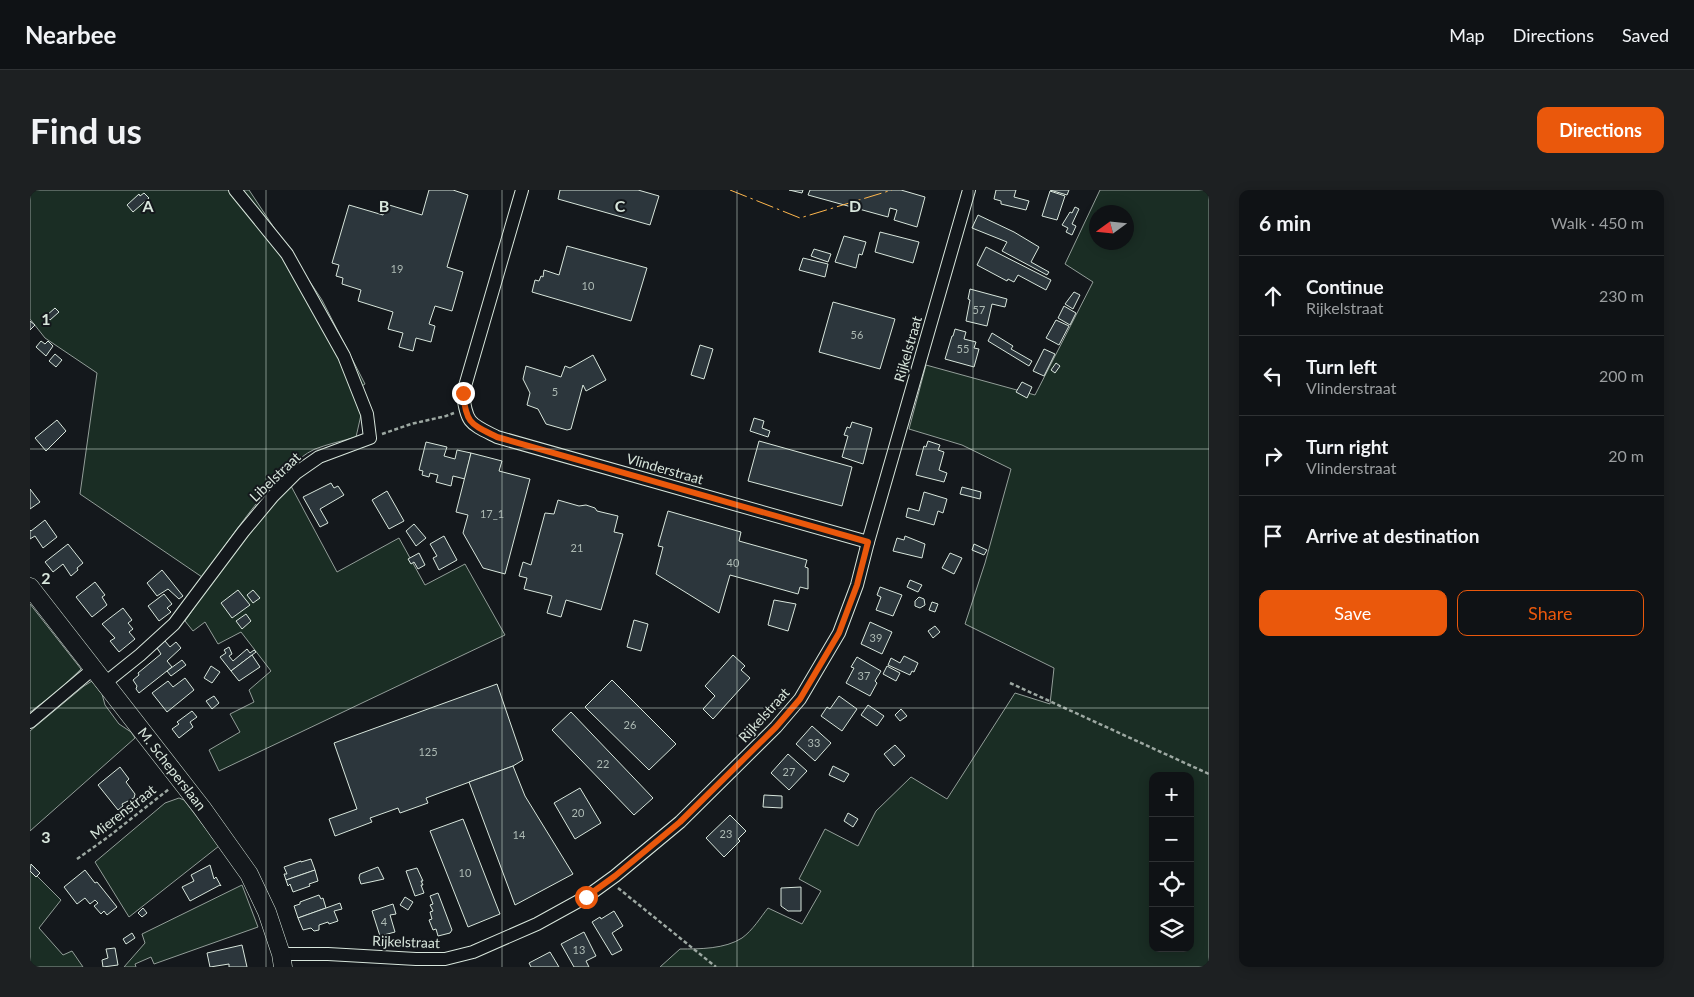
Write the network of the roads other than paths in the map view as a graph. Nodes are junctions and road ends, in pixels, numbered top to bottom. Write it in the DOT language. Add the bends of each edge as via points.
graph roads {
  1 [pos="234,190"];
  2 [pos="522,190"];
  3 [pos="969,190"];
  4 [pos="868,542"];
  5 [pos="30,587"];
  6 [pos="93,669"];
  7 [pos="106,683"];
  8 [pos="30,722"];
  9 [pos="282,960"];
  1 -- 7 [label="street, Libelstraat" via="286,254 344,356 367,414 370,438 319,457 296,473 243,532 174,624"];
  2 -- 4 [label="street, Vlinderstraat" via="463,393 464,409 472,425 497,437"];
  3 -- 4 [label="street, Rijkelstraat"];
  4 -- 9 [label="street, Rijkelstraat" via="857,585 839,633 800,699 680,822 609,881 537,924 474,952 446,959 328,954"];
  5 -- 6 [label="street, M. Scheperslaan"];
  6 -- 7 [label="street, M. Scheperslaan"];
  6 -- 8 [label="street"];
  7 -- 9 [label="street, M. Scheperslaan" via="249,874 267,912"];
}
